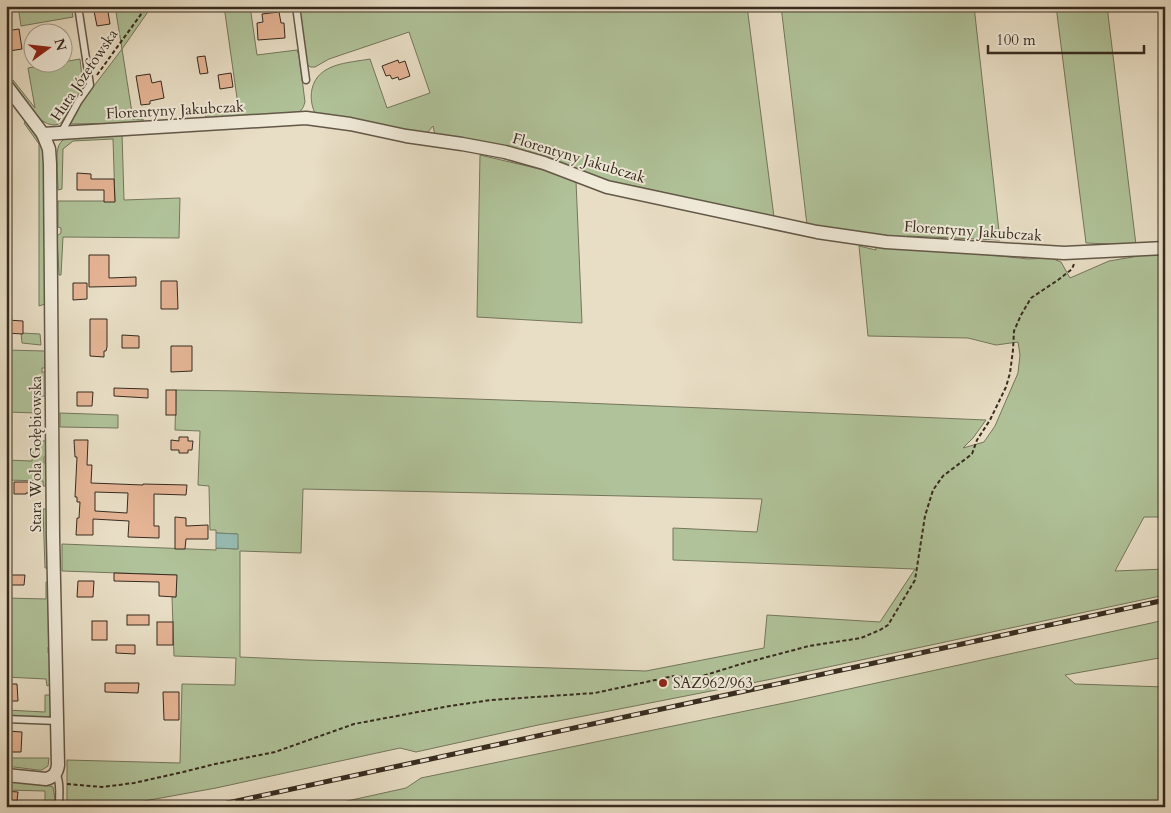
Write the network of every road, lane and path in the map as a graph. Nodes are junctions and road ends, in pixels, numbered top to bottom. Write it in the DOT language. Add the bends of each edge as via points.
graph roads {
  1 [pos="78,6"];
  2 [pos="146,6"];
  3 [pos="296,6"];
  4 [pos="306,80"];
  5 [pos="90,84"];
  6 [pos="6,85"];
  7 [pos="60,133"];
  8 [pos="43,134"];
  9 [pos="1165,248"];
  10 [pos="1079,253"];
  11 [pos="6,719"];
  12 [pos="57,721"];
  13 [pos="56,773"];
  14 [pos="6,775"];
  15 [pos="65,784"];
  16 [pos="59,807"];
  1 -- 5 [label="lane"];
  2 -- 5 [label="path, Huta Józefowska"];
  3 -- 4 [label="lane"];
  5 -- 7 [label="lane, Huta Józefowska"];
  6 -- 8 [label="street"];
  7 -- 8 [label="street, Florentyny Jakubczak"];
  7 -- 10 [label="street, Florentyny Jakubczak" via="306,118 505,152 607,187 817,232 886,242"];
  8 -- 12 [label="street, Stara Wola Gołębiowska" via="50,164 52,536"];
  9 -- 10 [label="street, Florentyny Jakubczak"];
  10 -- 15 [label="path" via="1072,269 1031,298 1021,314 1014,331 1006,387 972,454 943,476 933,490 925,516 915,580 888,625 880,630 861,638 809,646 696,678 674,676 595,694 491,700 450,706 354,724 275,752 134,783 102,787"];
  11 -- 12 [label="lane"];
  12 -- 13 [label="street, Stara Wola Gołębiowska"];
  13 -- 14 [label="street" via="46,779"];
  13 -- 16 [label="lane, Stara Wola Gołębiowska"];
}
